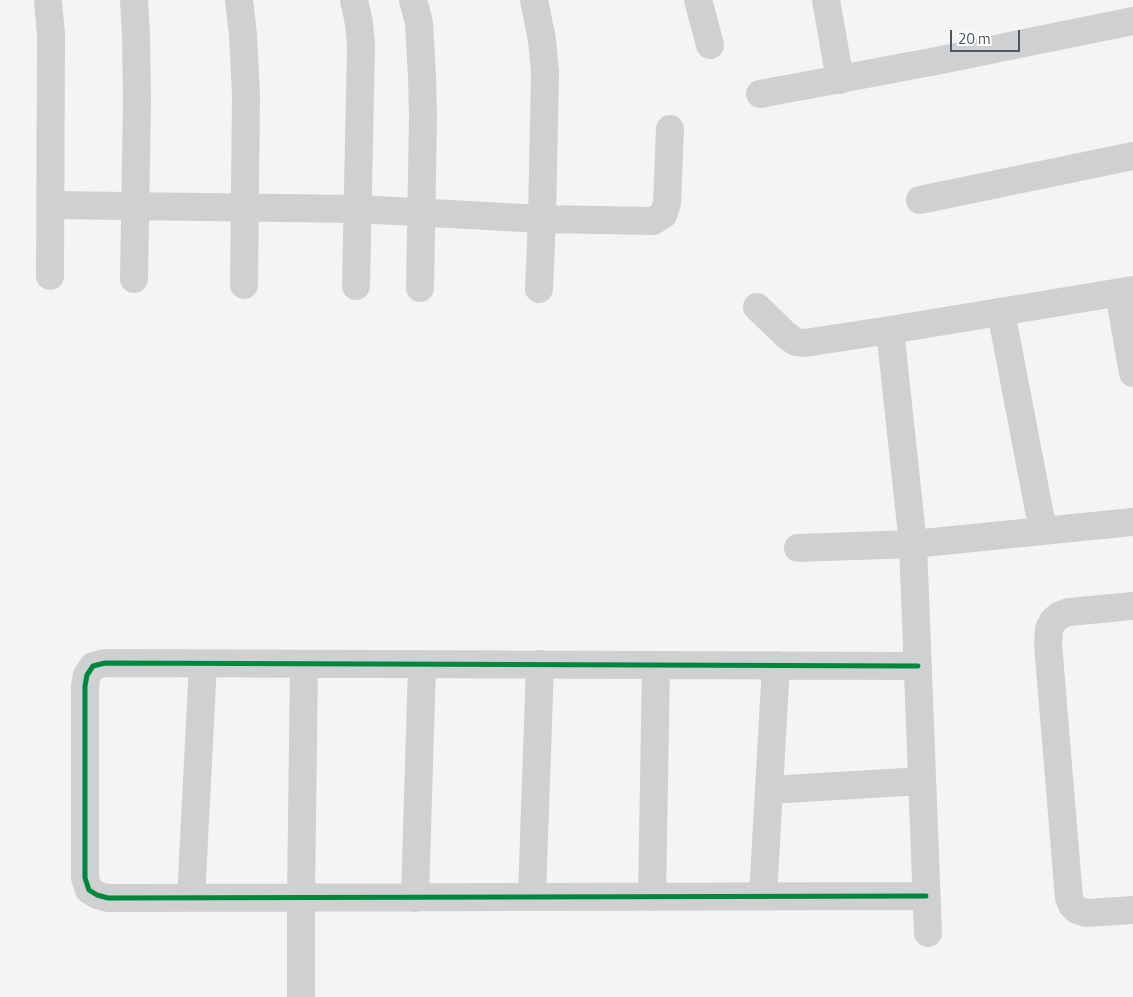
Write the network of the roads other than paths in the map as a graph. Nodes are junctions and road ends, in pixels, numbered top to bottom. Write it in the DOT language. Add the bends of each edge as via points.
graph roads {
  1 [pos="48,0"];
  2 [pos="134,0"];
  3 [pos="239,0"];
  4 [pos="354,0"];
  5 [pos="413,0"];
  6 [pos="534,0"];
  7 [pos="698,0"];
  8 [pos="826,0"];
  9 [pos="1133,21"];
  10 [pos="710,45"];
  11 [pos="840,80"];
  12 [pos="760,94"];
  13 [pos="670,129"];
  14 [pos="1133,156"];
  15 [pos="920,200"];
  16 [pos="50,205"];
  17 [pos="135,206"];
  18 [pos="245,207"];
  19 [pos="358,209"];
  20 [pos="421,213"];
  21 [pos="542,219"];
  22 [pos="50,276"];
  23 [pos="134,279"];
  24 [pos="244,285"];
  25 [pos="356,286"];
  26 [pos="420,288"];
  27 [pos="539,289"];
  28 [pos="1126,292"];
  29 [pos="757,307"];
  30 [pos="1001,312"];
  31 [pos="890,330"];
  32 [pos="1133,373"];
  33 [pos="1133,522"];
  34 [pos="1043,531"];
  35 [pos="913,544"];
  36 [pos="798,548"];
  37 [pos="1133,606"];
  38 [pos="203,664"];
  39 [pos="304,664"];
  40 [pos="422,664"];
  41 [pos="540,664"];
  42 [pos="656,665"];
  43 [pos="776,665"];
  44 [pos="918,666"];
  45 [pos="922,781"];
  46 [pos="769,790"];
  47 [pos="762,896"];
  48 [pos="926,896"];
  49 [pos="532,897"];
  50 [pos="652,897"];
  51 [pos="191,898"];
  52 [pos="301,898"];
  53 [pos="415,898"];
  54 [pos="1133,910"];
  55 [pos="928,933"];
  56 [pos="301,997"];
  1 -- 16 [label="street" via="51,35"];
  2 -- 17 [label="street"];
  3 -- 18 [label="street" via="246,94"];
  4 -- 19 [label="street" via="361,45"];
  5 -- 20 [label="street" via="419,23 422,76"];
  6 -- 21 [label="street" via="545,72"];
  7 -- 10 [label="street"];
  8 -- 11 [label="street"];
  9 -- 11 [label="street"];
  11 -- 12 [label="street"];
  13 -- 21 [label="street" via="667,203 663,215 653,221 640,222"];
  14 -- 15 [label="street"];
  16 -- 17 [label="street"];
  16 -- 22 [label="street"];
  17 -- 18 [label="street"];
  17 -- 23 [label="street"];
  18 -- 19 [label="street"];
  18 -- 24 [label="street"];
  19 -- 20 [label="street"];
  19 -- 25 [label="street"];
  20 -- 21 [label="street"];
  20 -- 26 [label="street"];
  21 -- 27 [label="street"];
  28 -- 30 [label="street"];
  28 -- 32 [label="street"];
  29 -- 31 [label="street" via="796,342"];
  30 -- 31 [label="street"];
  30 -- 34 [label="street"];
  31 -- 35 [label="street"];
  33 -- 34 [label="street"];
  34 -- 35 [label="street"];
  35 -- 36 [label="street"];
  35 -- 44 [label="street"];
  37 -- 54 [label="street" via="1070,612 1060,615 1048,629 1069,898 1072,906 1086,913"];
  38 -- 39 [label="street"];
  38 -- 51 [label="street"];
  38 -- 51 [label="street" via="105,663 93,666 87,674 85,686 85,870 90,890 108,898"];
  39 -- 40 [label="street"];
  39 -- 52 [label="street"];
  40 -- 41 [label="street"];
  40 -- 53 [label="street"];
  41 -- 42 [label="street"];
  41 -- 49 [label="street"];
  42 -- 43 [label="street"];
  42 -- 50 [label="street"];
  43 -- 44 [label="street"];
  43 -- 46 [label="street"];
  44 -- 45 [label="street"];
  45 -- 46 [label="street"];
  45 -- 48 [label="street"];
  46 -- 47 [label="street"];
  47 -- 48 [label="street"];
  47 -- 50 [label="street"];
  48 -- 55 [label="street"];
  49 -- 50 [label="street"];
  49 -- 53 [label="street"];
  51 -- 52 [label="street"];
  52 -- 53 [label="street"];
  52 -- 56 [label="street"];
}
